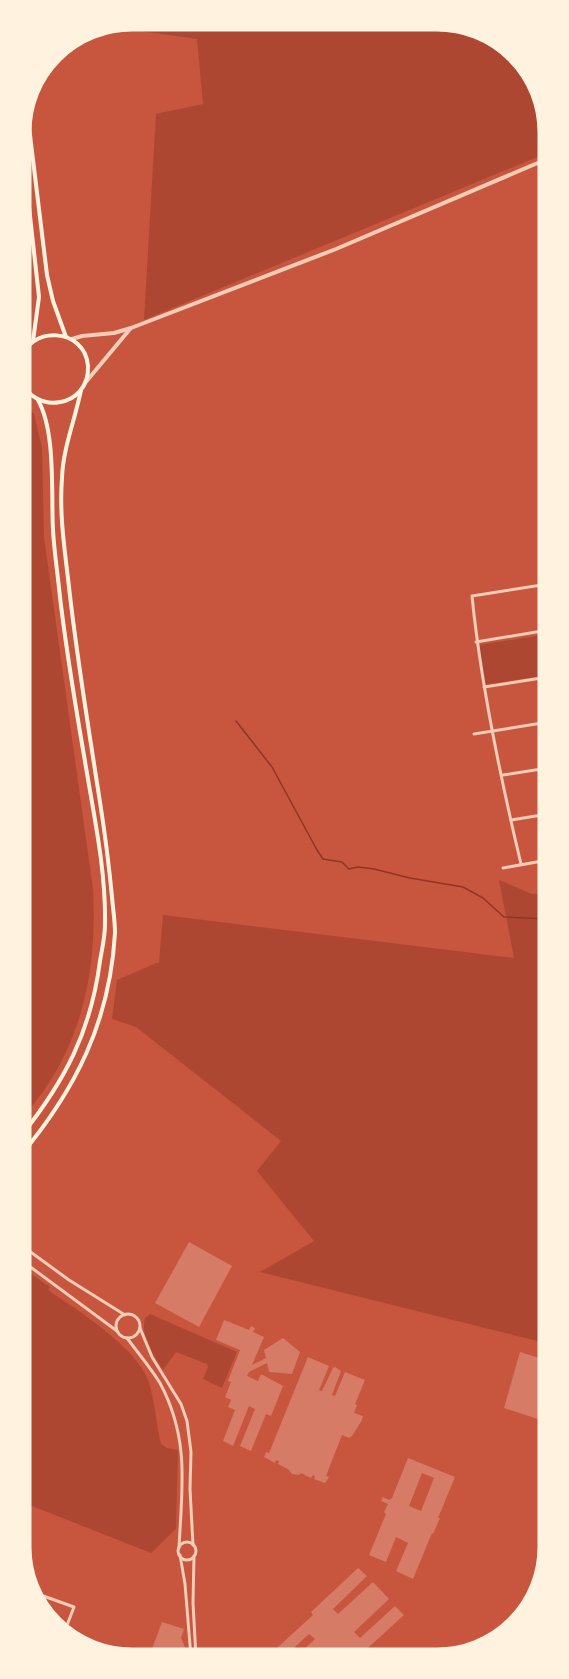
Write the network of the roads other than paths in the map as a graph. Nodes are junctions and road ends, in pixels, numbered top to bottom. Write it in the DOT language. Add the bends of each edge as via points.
graph roads {
  1 [pos="30,135"];
  2 [pos="539,162"];
  3 [pos="30,211"];
  4 [pos="131,328"];
  5 [pos="66,337"];
  6 [pos="72,339"];
  7 [pos="33,341"];
  8 [pos="30,344"];
  9 [pos="84,384"];
  10 [pos="81,390"];
  11 [pos="30,393"];
  12 [pos="38,400"];
  13 [pos="539,585"];
  14 [pos="539,632"];
  15 [pos="476,642"];
  16 [pos="539,678"];
  17 [pos="484,687"];
  18 [pos="539,723"];
  19 [pos="492,731"];
  20 [pos="474,734"];
  21 [pos="539,769"];
  22 [pos="502,775"];
  23 [pos="539,815"];
  24 [pos="510,820"];
  25 [pos="539,861"];
  26 [pos="521,864"];
  27 [pos="503,868"];
  28 [pos="30,1125"];
  29 [pos="30,1144"];
  30 [pos="30,1252"];
  31 [pos="30,1267"];
  32 [pos="125,1315"];
  33 [pos="140,1328"];
  34 [pos="117,1331"];
  35 [pos="127,1338"];
  36 [pos="193,1545"];
  37 [pos="179,1548"];
  38 [pos="180,1556"];
  39 [pos="194,1556"];
  40 [pos="42,1596"];
  41 [pos="67,1625"];
  42 [pos="190,1649"];
  43 [pos="196,1649"];
  1 -- 5 [label="main road" via="47,276"];
  2 -- 4 [label="street" via="334,250"];
  3 -- 7 [label="main road" via="39,287"];
  4 -- 6 [label="street"];
  4 -- 9 [label="street"];
  5 -- 6 [label="main road"];
  5 -- 7 [label="main road" via="55,334"];
  6 -- 9 [label="main road" via="88,364"];
  7 -- 8 [label="main road"];
  9 -- 10 [label="main road"];
  10 -- 12 [label="main road" via="61,402"];
  10 -- 29 [label="main road" via="62,478 62,532 109,856 115,931 95,1034 74,1081"];
  11 -- 12 [label="main road"];
  12 -- 28 [label="main road" via="47,425 64,638 100,851 105,926 99,971 79,1044 61,1081"];
  13 -- 15 [label="street" via="472,596"];
  14 -- 15 [label="street"];
  15 -- 17 [label="street"];
  16 -- 17 [label="street"];
  17 -- 19 [label="street"];
  18 -- 19 [label="street"];
  19 -- 20 [label="street"];
  19 -- 22 [label="street"];
  21 -- 22 [label="street"];
  22 -- 24 [label="street"];
  23 -- 24 [label="street"];
  24 -- 26 [label="street"];
  25 -- 26 [label="street"];
  26 -- 27 [label="street"];
  30 -- 32 [label="street"];
  31 -- 34 [label="street"];
  32 -- 33 [label="street" via="135,1316"];
  32 -- 34 [label="street" via="117,1321"];
  33 -- 35 [label="street" via="134,1337"];
  33 -- 36 [label="street" via="187,1421"];
  34 -- 35 [label="street"];
  35 -- 37 [label="street" via="160,1384 180,1437 183,1457"];
  36 -- 37 [label="street" via="186,1542"];
  36 -- 39 [label="street"];
  37 -- 38 [label="street"];
  38 -- 39 [label="street"];
  38 -- 42 [label="street"];
  39 -- 43 [label="street"];
  40 -- 41 [label="street" via="74,1607"];
}
